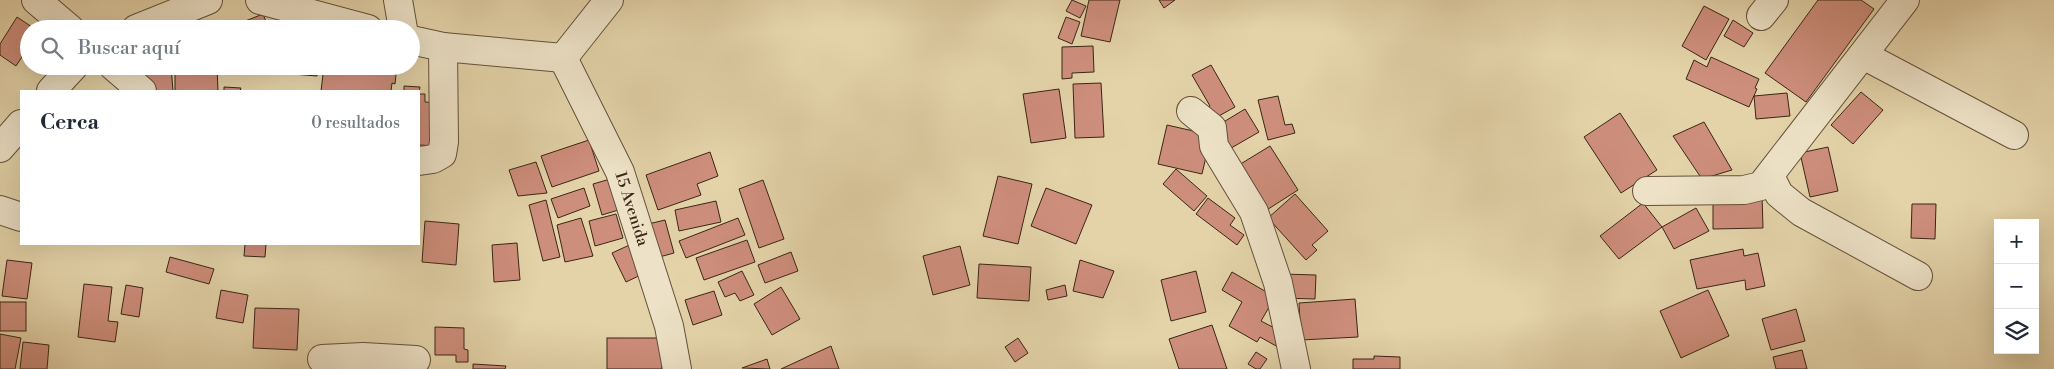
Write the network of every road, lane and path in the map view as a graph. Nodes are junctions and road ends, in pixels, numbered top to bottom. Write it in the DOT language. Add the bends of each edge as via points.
graph roads {
  1 [pos="36,0"];
  2 [pos="208,0"];
  3 [pos="260,0"];
  4 [pos="398,0"];
  5 [pos="610,0"];
  6 [pos="1905,0"];
  7 [pos="59,20"];
  8 [pos="158,20"];
  9 [pos="334,20"];
  10 [pos="401,20"];
  11 [pos="420,42"];
  12 [pos="443,47"];
  13 [pos="1864,55"];
  14 [pos="563,58"];
  15 [pos="66,75"];
  16 [pos="123,75"];
  17 [pos="52,90"];
  18 [pos="141,90"];
  19 [pos="1191,111"];
  20 [pos="20,125"];
  21 [pos="2014,135"];
  22 [pos="0,148"];
  23 [pos="420,161"];
  24 [pos="1770,176"];
  25 [pos="1647,191"];
  26 [pos="0,210"];
  27 [pos="20,217"];
  28 [pos="1918,276"];
  29 [pos="322,359"];
  30 [pos="416,360"];
  31 [pos="363,363"];
  32 [pos="678,369"];
  33 [pos="1296,369"];
  1 -- 7 [label="street"];
  2 -- 8 [label="street"];
  3 -- 9 [label="street"];
  4 -- 10 [label="street"];
  5 -- 14 [label="street"];
  6 -- 13 [label="street"];
  11 -- 12 [label="street"];
  12 -- 14 [label="street"];
  12 -- 23 [label="street" via="442,154"];
  13 -- 21 [label="street"];
  13 -- 24 [label="street"];
  14 -- 32 [label="street, 15 Avenida" via="620,172 669,326"];
  15 -- 17 [label="street"];
  16 -- 18 [label="street"];
  19 -- 33 [label="street" via="1212,128 1214,146 1254,212 1278,283"];
  20 -- 22 [label="street"];
  24 -- 25 [label="street" via="1761,186 1744,190"];
  24 -- 28 [label="street" via="1779,194 1801,212"];
  26 -- 27 [label="street"];
  29 -- 31 [label="street"];
  30 -- 31 [label="street"];
}
